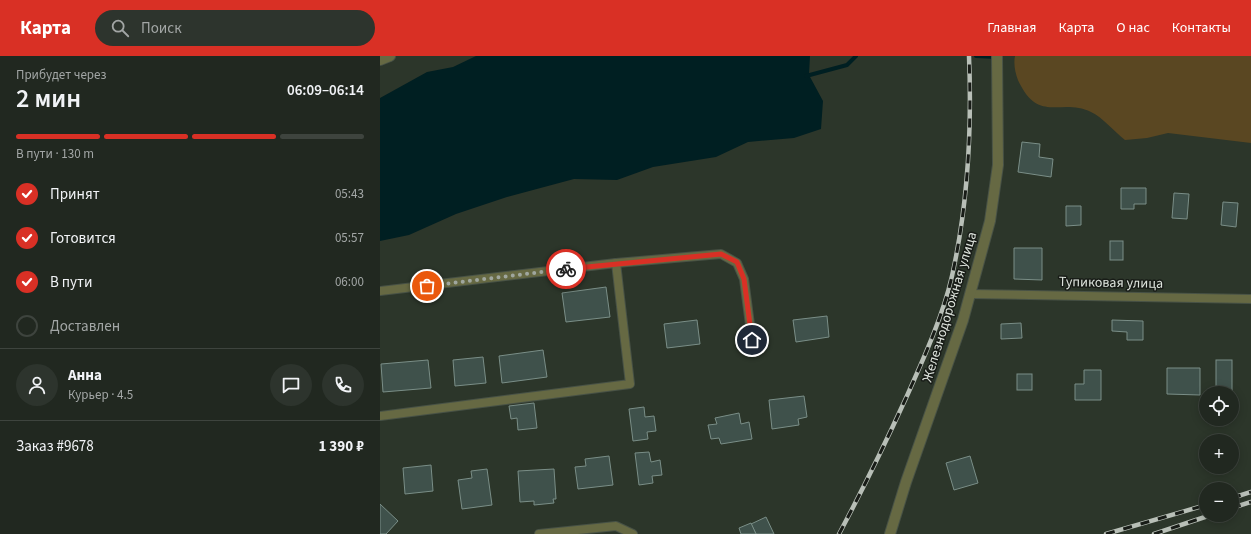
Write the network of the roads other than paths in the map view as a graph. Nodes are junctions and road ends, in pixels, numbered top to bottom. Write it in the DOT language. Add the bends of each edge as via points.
graph roads {
  1 [pos="390,56"];
  2 [pos="997,56"];
  3 [pos="380,60"];
  4 [pos="616,263"];
  5 [pos="380,291"];
  6 [pos="970,294"];
  7 [pos="1251,299"];
  8 [pos="752,340"];
  9 [pos="380,416"];
  10 [pos="539,534"];
  11 [pos="633,534"];
  12 [pos="890,534"];
  1 -- 3 [label="street"];
  2 -- 6 [label="street, Железнодорожная улица" via="998,165 990,221"];
  4 -- 5 [label="lane"];
  4 -- 8 [label="lane" via="721,254 737,262 744,279"];
  4 -- 9 [label="lane" via="630,384"];
  6 -- 7 [label="lane, Тупиковая улица"];
  6 -- 12 [label="street, Железнодорожная улица"];
  10 -- 11 [label="lane" via="616,526"];
}
